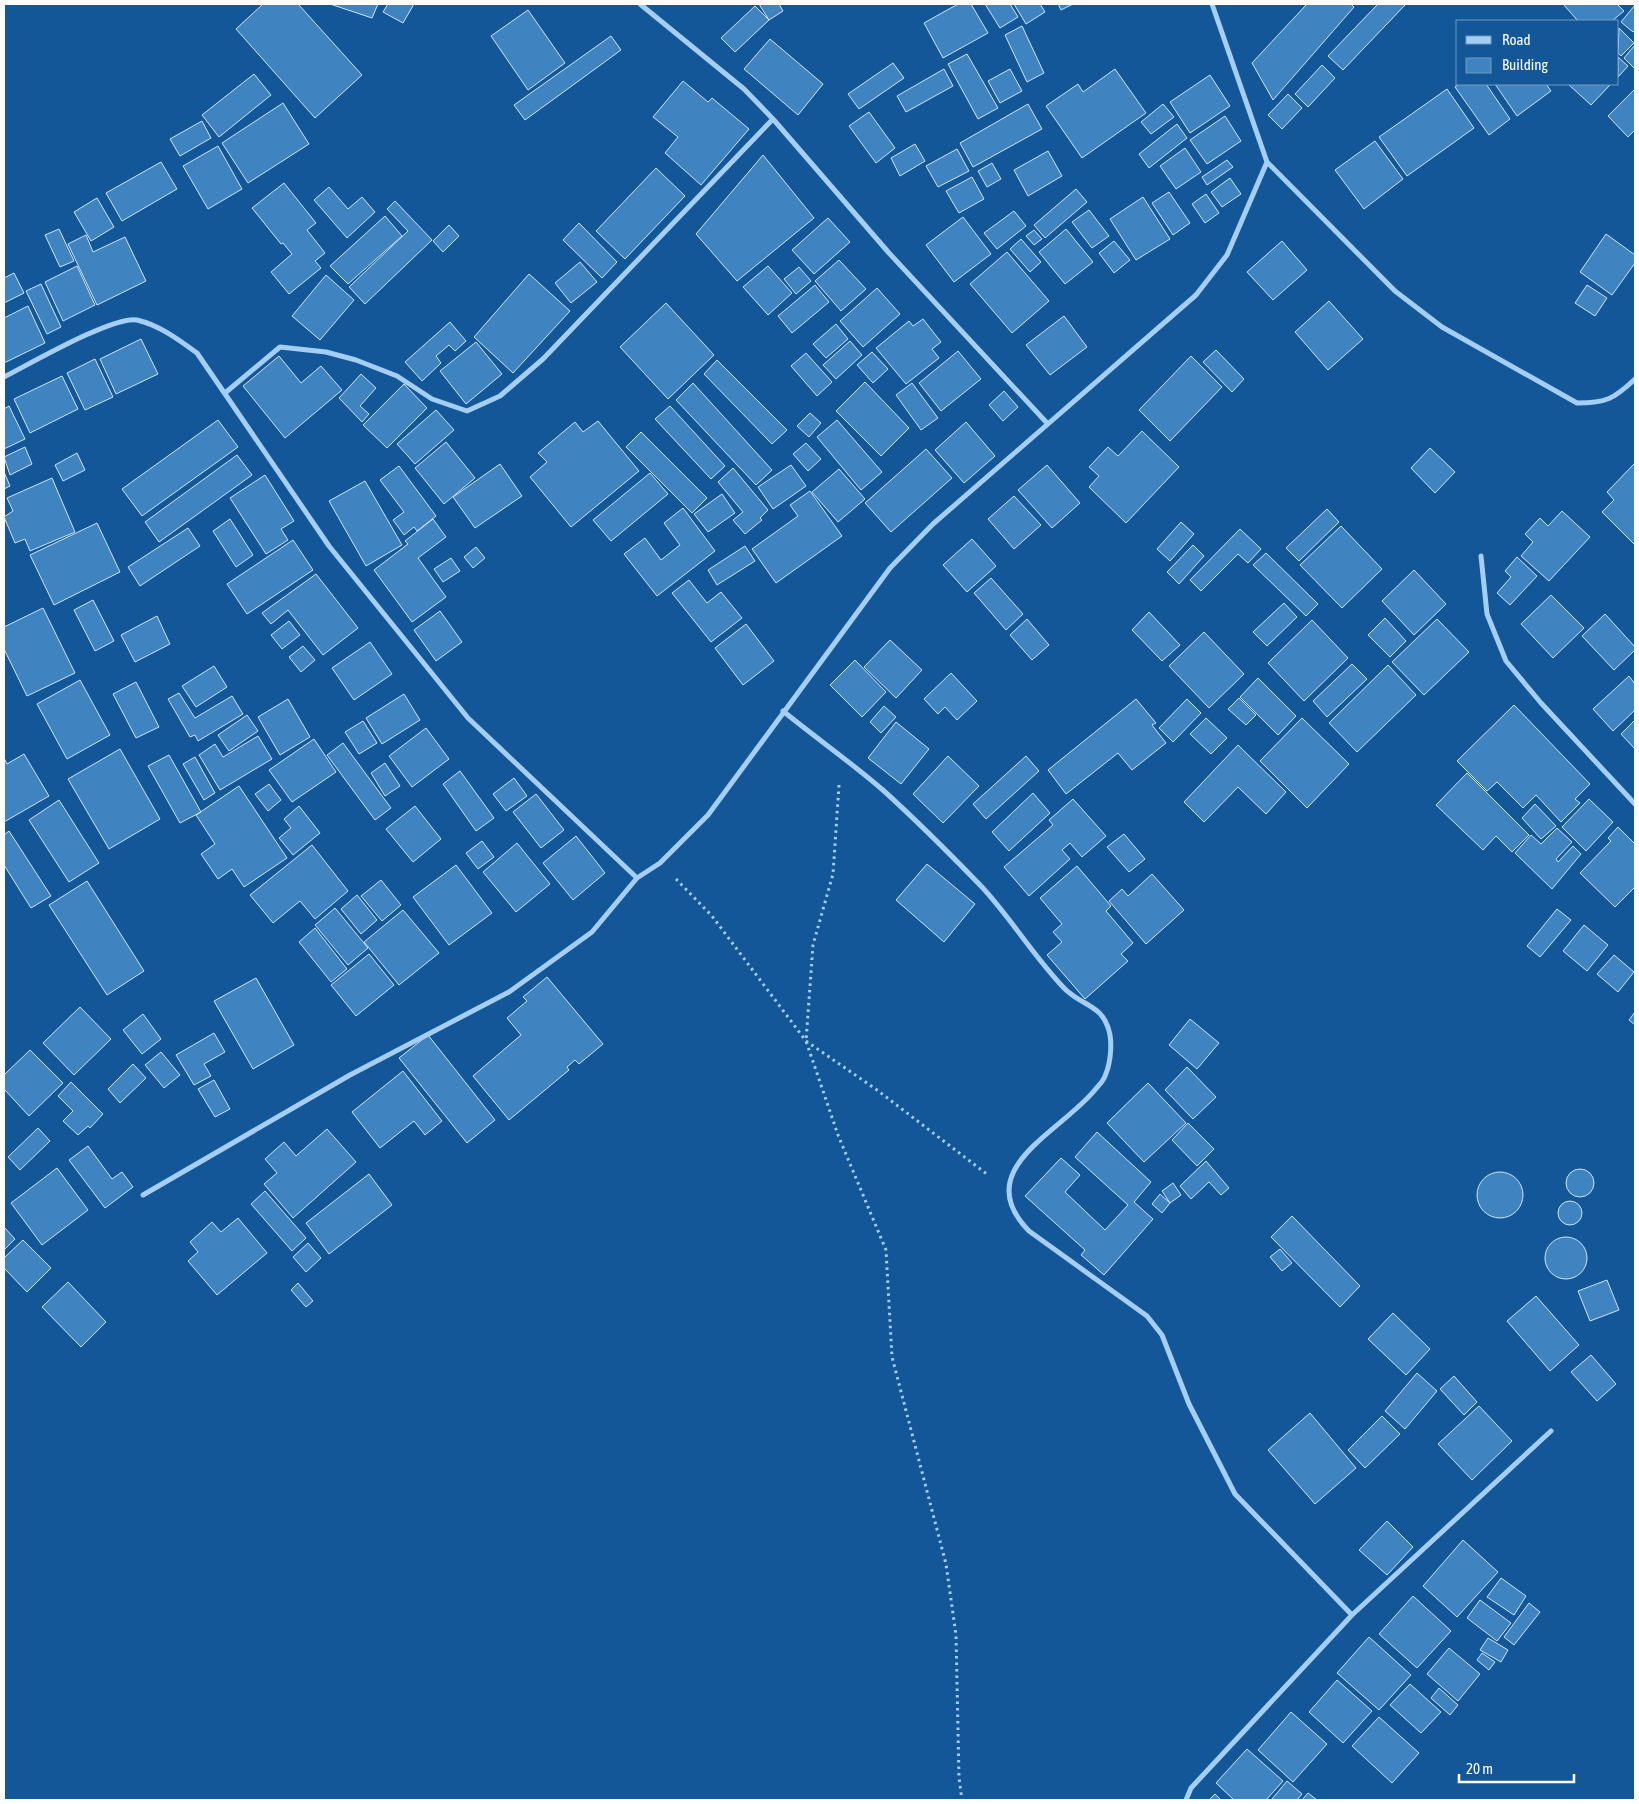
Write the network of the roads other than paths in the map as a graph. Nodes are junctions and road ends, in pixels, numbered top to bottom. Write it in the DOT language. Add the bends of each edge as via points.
graph roads {
  1 [pos="640,4"];
  2 [pos="1212,4"];
  3 [pos="773,119"];
  4 [pos="1267,162"];
  5 [pos="4,377"];
  6 [pos="1635,379"];
  7 [pos="225,393"];
  8 [pos="1047,423"];
  9 [pos="1481,556"];
  10 [pos="783,711"];
  11 [pos="1635,804"];
  12 [pos="637,878"];
  13 [pos="144,1195"];
  14 [pos="1551,1431"];
  15 [pos="1352,1615"];
  16 [pos="1186,1800"];
  1 -- 3 [label="street" via="744,89"];
  2 -- 4 [label="street"];
  3 -- 7 [label="street" via="543,360 500,396 467,411 432,399 397,376 356,360 326,352 280,347"];
  3 -- 8 [label="street" via="888,253"];
  4 -- 6 [label="street" via="1395,292 1442,327 1577,403 1596,403 1618,396"];
  4 -- 8 [label="street" via="1227,255 1196,295"];
  5 -- 7 [label="street" via="100,328 135,320 168,332 197,352"];
  7 -- 12 [label="street" via="329,546 468,718"];
  8 -- 10 [label="street" via="933,524 890,568"];
  9 -- 11 [label="street" via="1486,614 1506,661"];
  10 -- 12 [label="street" via="708,815 660,863"];
  10 -- 15 [label="street" via="883,791 982,887 1066,990 1103,1014 1110,1035 1105,1077 1086,1100 1018,1160 1008,1190 1010,1206 1029,1231 1147,1316 1162,1335 1189,1404 1235,1494"];
  12 -- 13 [label="street" via="592,932 509,992 350,1075"];
  14 -- 15 [label="street"];
  15 -- 16 [label="street" via="1191,1788"];
}
